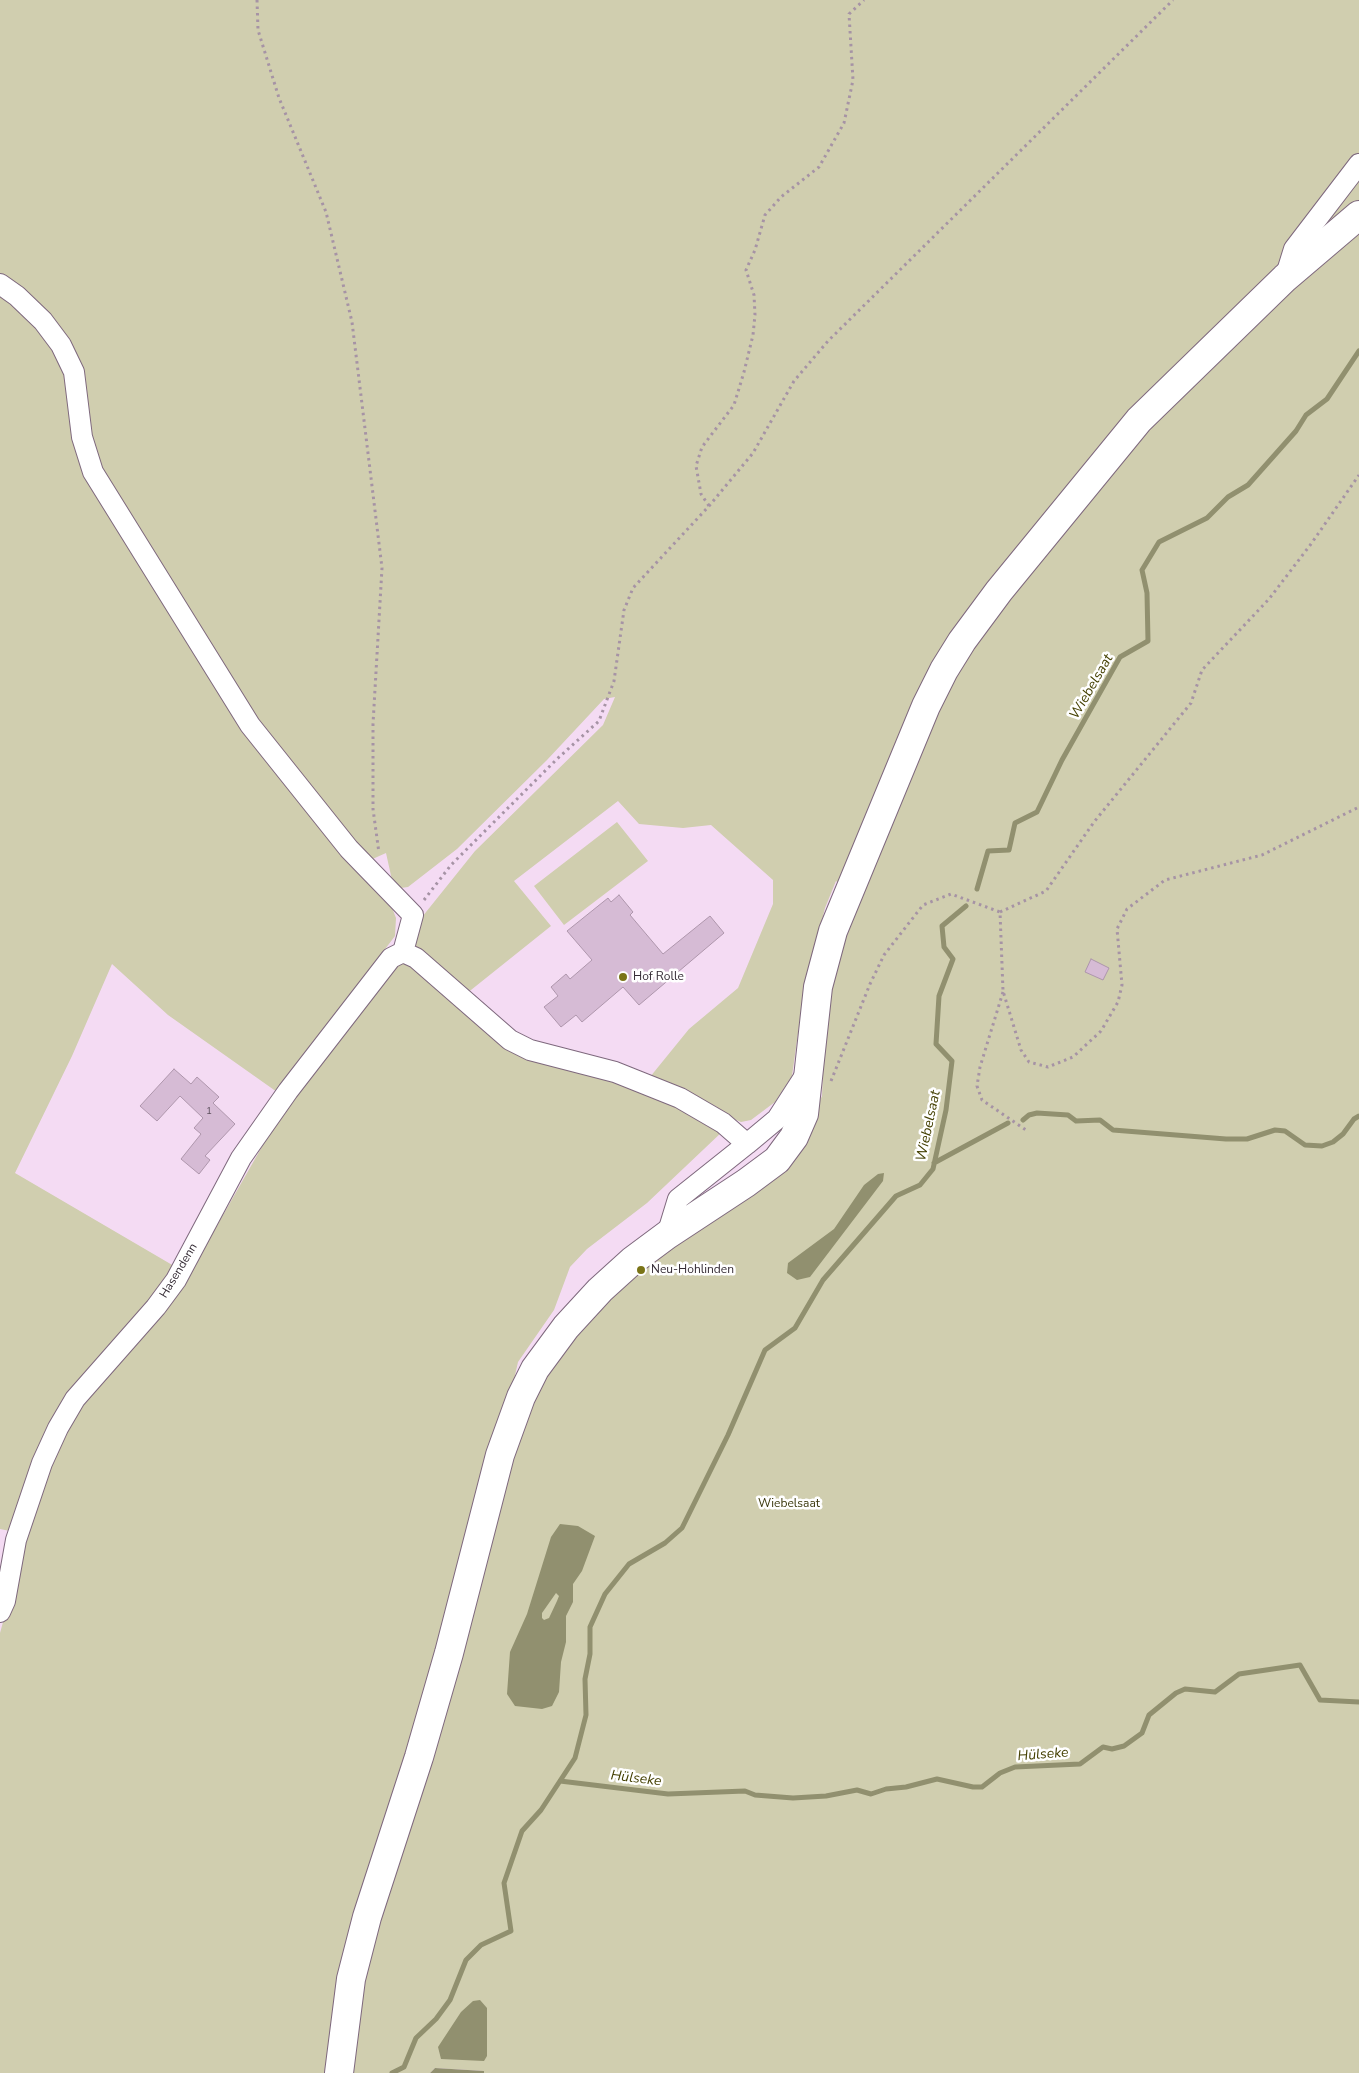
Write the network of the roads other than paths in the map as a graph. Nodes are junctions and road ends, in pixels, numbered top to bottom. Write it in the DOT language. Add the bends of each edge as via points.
graph roads {
  1 [pos="1359,164"];
  2 [pos="1359,215"];
  3 [pos="1285,278"];
  4 [pos="0,284"];
  5 [pos="403,952"];
  6 [pos="808,1082"];
  7 [pos="747,1144"];
  8 [pos="666,1236"];
  9 [pos="8,1537"];
  10 [pos="0,1612"];
  11 [pos="339,2073"];
  1 -- 3 [label="street" via="1294,249"];
  2 -- 3 [label="main road"];
  3 -- 6 [label="main road" via="1139,420 999,591 944,670 926,706 833,932 818,988"];
  4 -- 5 [label="street" via="43,321 62,346 74,372 82,436 93,472 250,725 349,849 413,915"];
  5 -- 7 [label="street" via="416,958 510,1040 530,1050 615,1072 680,1098 723,1123"];
  5 -- 9 [label="street, Hasendenn" via="390,958 241,1158 176,1280 75,1399 58,1428"];
  6 -- 7 [label="street" via="777,1119"];
  6 -- 8 [label="main road" via="804,1114 794,1137 777,1160"];
  7 -- 8 [label="street" via="678,1198"];
  8 -- 11 [label="main road" via="600,1290 546,1355 521,1397 500,1455 419,1757 367,1917 351,1979"];
  9 -- 10 [label="street, Hasendenn" via="5,1601"];
}
